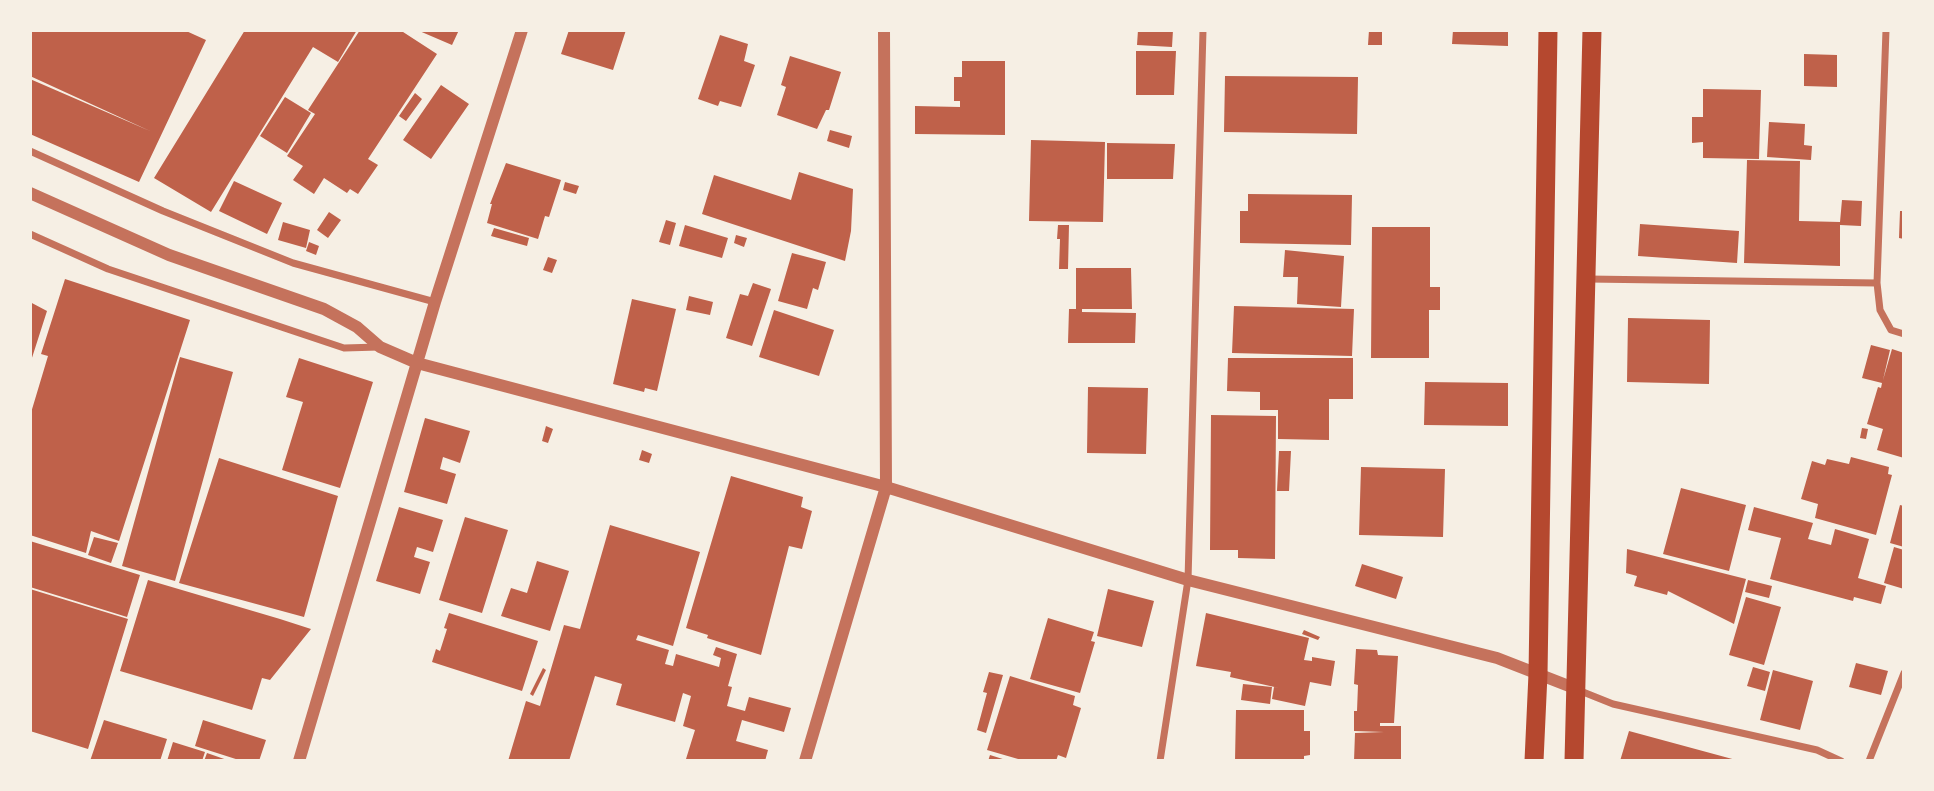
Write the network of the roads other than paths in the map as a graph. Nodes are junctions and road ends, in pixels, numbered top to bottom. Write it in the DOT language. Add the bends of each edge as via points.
graph roads {
  1 [pos="522,30"];
  2 [pos="884,30"];
  3 [pos="1203,30"];
  4 [pos="1548,30"];
  5 [pos="1592,30"];
  6 [pos="1886,30"];
  7 [pos="30,151"];
  8 [pos="30,193"];
  9 [pos="30,234"];
  10 [pos="1586,279"];
  11 [pos="1877,283"];
  12 [pos="435,302"];
  13 [pos="1904,334"];
  14 [pos="380,346"];
  15 [pos="417,363"];
  16 [pos="886,487"];
  17 [pos="1188,579"];
  18 [pos="1904,673"];
  19 [pos="1538,674"];
  20 [pos="1574,688"];
  21 [pos="299,761"];
  22 [pos="805,761"];
  23 [pos="1160,761"];
  24 [pos="1534,761"];
  25 [pos="1574,761"];
  26 [pos="1841,761"];
  27 [pos="1869,761"];
  1 -- 12 [label="street"];
  2 -- 16 [label="street"];
  3 -- 17 [label="street"];
  4 -- 19 [label="highway"];
  5 -- 10 [label="highway"];
  6 -- 11 [label="street"];
  7 -- 12 [label="street" via="293,264"];
  8 -- 14 [label="street" via="170,255 324,309"];
  9 -- 14 [label="street" via="108,269 344,348"];
  10 -- 11 [label="street"];
  10 -- 20 [label="highway"];
  11 -- 13 [label="street" via="1885,320 1891,330"];
  12 -- 15 [label="street"];
  14 -- 15 [label="street"];
  15 -- 16 [label="street"];
  15 -- 21 [label="street"];
  16 -- 17 [label="street"];
  16 -- 22 [label="street"];
  17 -- 19 [label="street" via="1497,658"];
  17 -- 23 [label="street"];
  18 -- 27 [label="street"];
  19 -- 20 [label="street"];
  19 -- 24 [label="highway"];
  20 -- 25 [label="highway"];
  20 -- 26 [label="street" via="1613,704 1817,750"];
}
